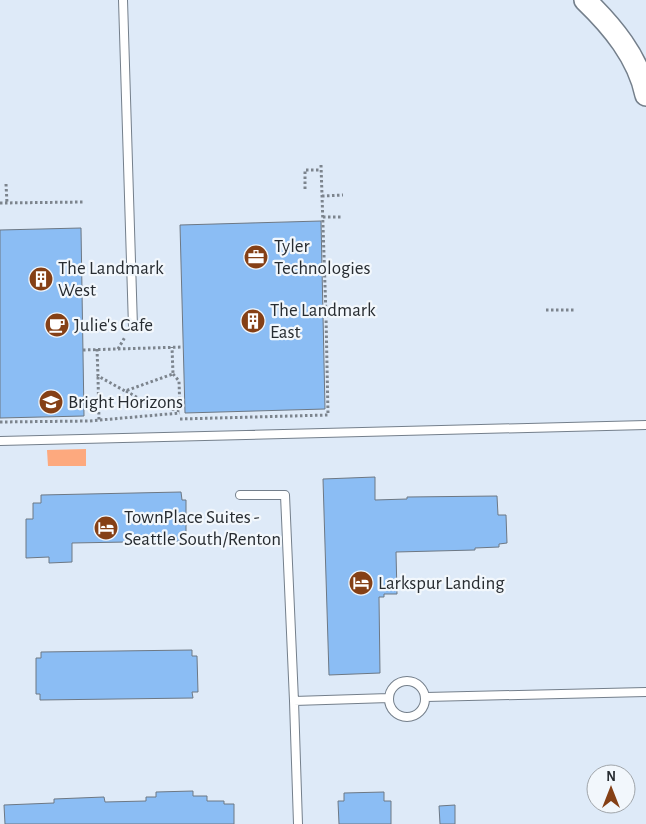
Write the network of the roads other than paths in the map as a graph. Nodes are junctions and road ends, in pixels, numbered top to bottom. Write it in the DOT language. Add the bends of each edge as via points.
graph roads {
  1 [pos="123,0"];
  2 [pos="585,0"];
  3 [pos="646,95"];
  4 [pos="133,327"];
  5 [pos="646,425"];
  6 [pos="0,441"];
  7 [pos="240,495"];
  8 [pos="646,692"];
  9 [pos="426,697"];
  10 [pos="389,698"];
  11 [pos="294,700"];
  12 [pos="298,824"];
  1 -- 4 [label="lane"];
  2 -- 3 [label="street" via="626,47 643,81"];
  5 -- 6 [label="lane"];
  7 -- 11 [label="lane" via="285,495"];
  8 -- 9 [label="lane"];
  9 -- 10 [label="lane" via="421,686 404,680 393,687"];
  9 -- 10 [label="lane" via="423,709 408,717 397,714"];
  10 -- 11 [label="lane"];
  11 -- 12 [label="lane"];
}
